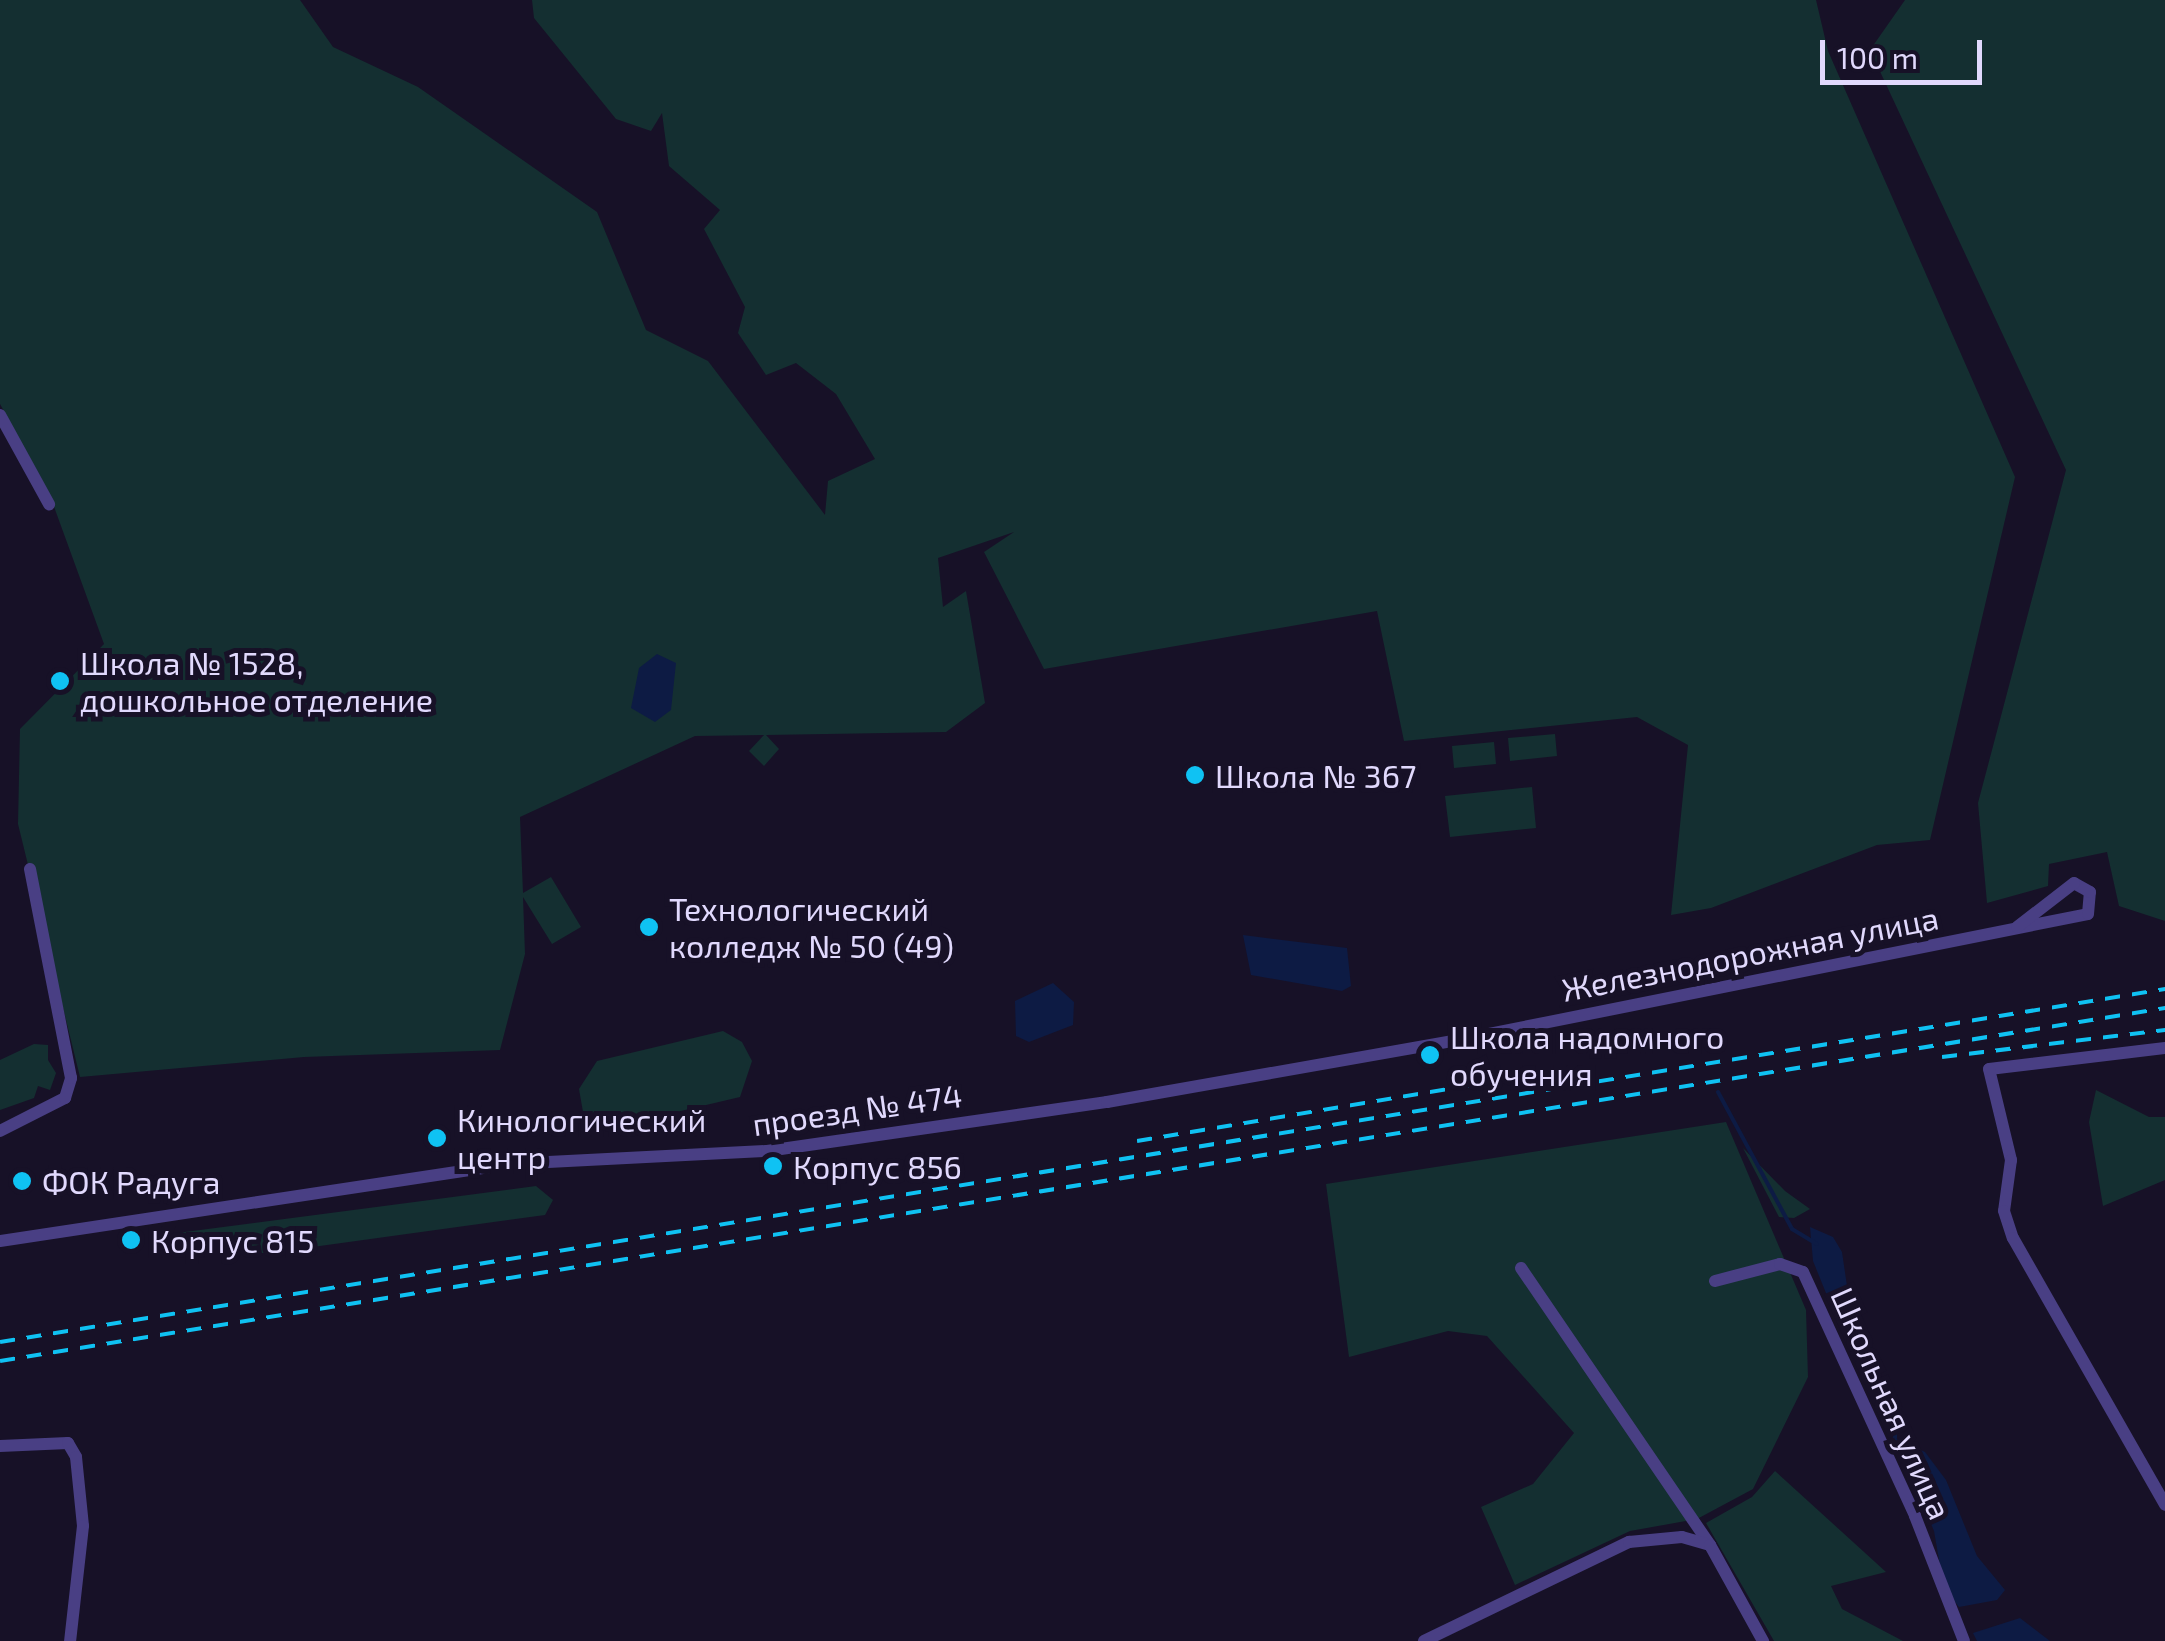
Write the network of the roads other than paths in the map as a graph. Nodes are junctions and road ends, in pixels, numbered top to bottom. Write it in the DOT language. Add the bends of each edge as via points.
graph roads {
  1 [pos="0,415"];
  2 [pos="48,504"];
  3 [pos="30,868"];
  4 [pos="2017,928"];
  5 [pos="1422,1046"];
  6 [pos="2165,1048"];
  7 [pos="0,1132"];
  8 [pos="0,1241"];
  9 [pos="1520,1268"];
  10 [pos="1715,1281"];
  11 [pos="0,1446"];
  12 [pos="2165,1505"];
  13 [pos="1710,1545"];
  14 [pos="70,1641"];
  15 [pos="1424,1641"];
  16 [pos="1763,1641"];
  17 [pos="1964,1641"];
  1 -- 2 [label="street"];
  3 -- 7 [label="street" via="71,1078 65,1098"];
  4 -- 4 [label="street, Железнодорожная улица" via="2074,883 2090,892 2088,914"];
  4 -- 5 [label="street, Железнодорожная улица"];
  5 -- 8 [label="street, проезд № 474" via="1107,1102 786,1148 508,1164"];
  6 -- 12 [label="street" via="1990,1069 2011,1160 2004,1211 2013,1238"];
  9 -- 13 [label="street"];
  10 -- 17 [label="street, Школьная улица" via="1780,1264 1803,1272 1916,1516"];
  11 -- 14 [label="street" via="68,1444 76,1457 83,1526"];
  13 -- 15 [label="street" via="1682,1536 1629,1542"];
  13 -- 16 [label="street"];
}
